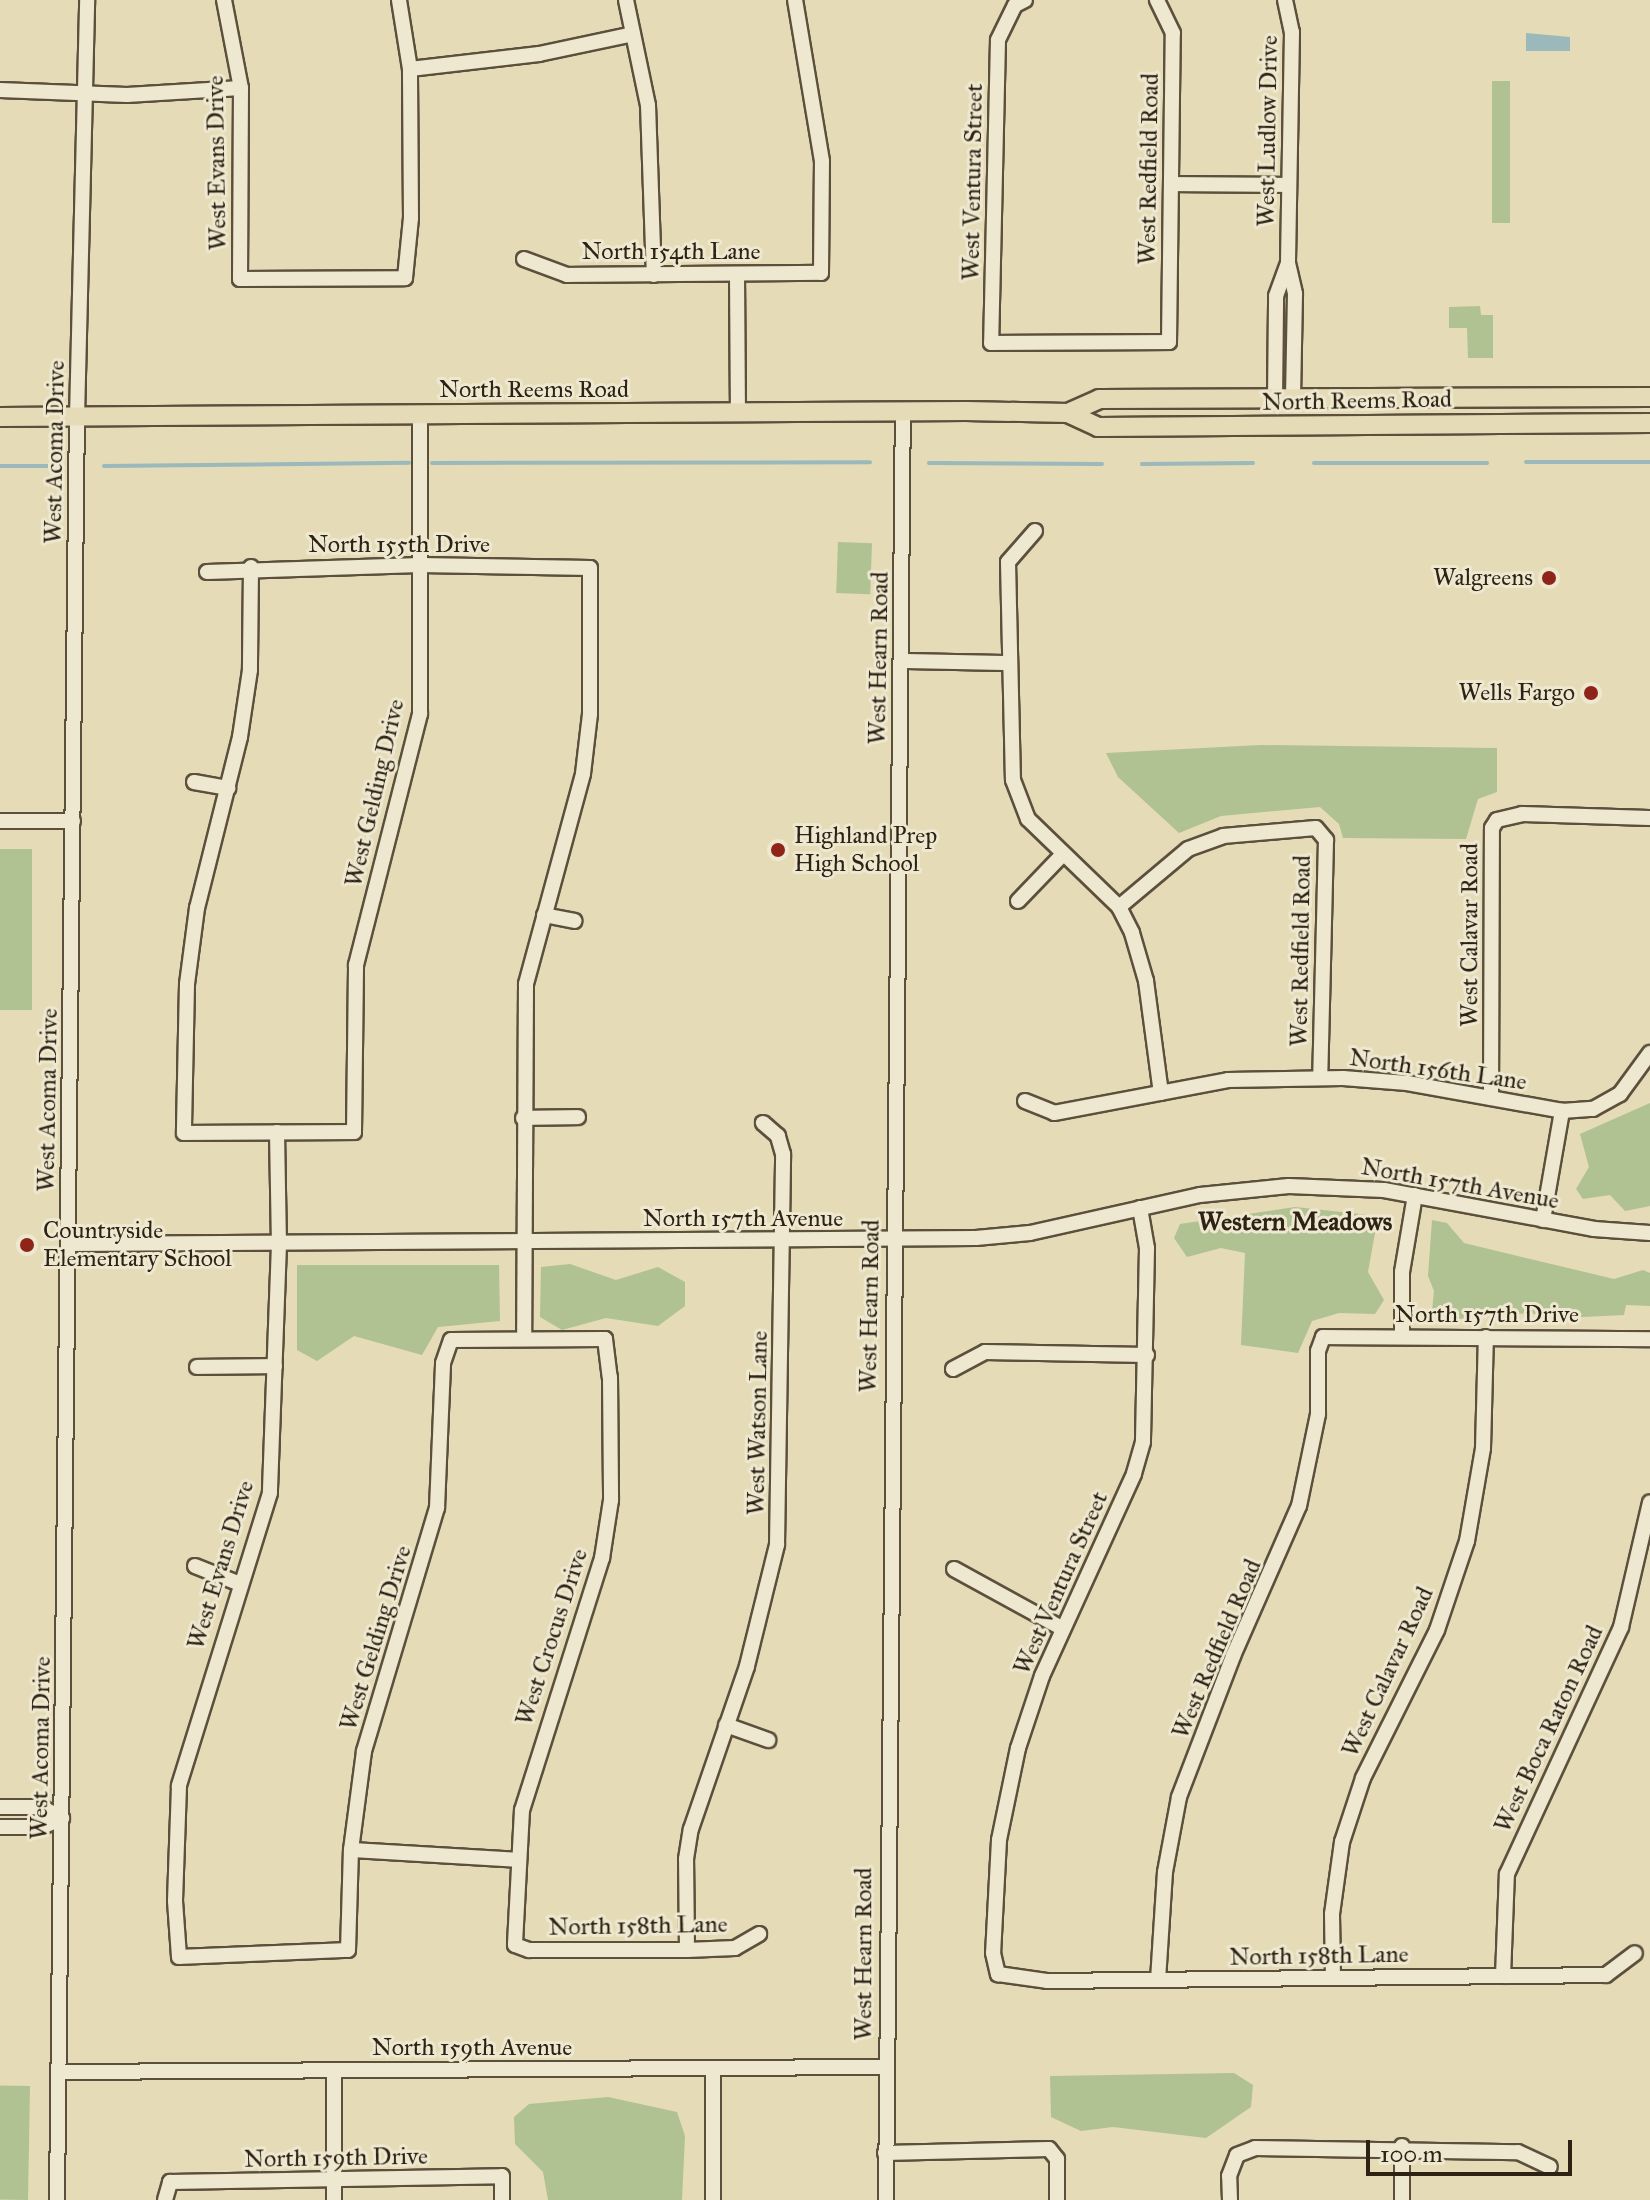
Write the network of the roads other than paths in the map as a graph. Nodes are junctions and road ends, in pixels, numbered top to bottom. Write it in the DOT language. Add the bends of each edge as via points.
graph roads {
  1 [pos="87,0"];
  2 [pos="224,0"];
  3 [pos="399,0"];
  4 [pos="626,0"];
  5 [pos="795,0"];
  6 [pos="1025,0"];
  7 [pos="1157,0"];
  8 [pos="1285,0"];
  9 [pos="633,34"];
  10 [pos="410,69"];
  11 [pos="241,88"];
  12 [pos="0,90"];
  13 [pos="85,95"];
  14 [pos="1172,184"];
  15 [pos="1289,185"];
  16 [pos="524,259"];
  17 [pos="654,275"];
  18 [pos="737,275"];
  19 [pos="1169,342"];
  20 [pos="1650,397"];
  21 [pos="1284,400"];
  22 [pos="903,412"];
  23 [pos="738,413"];
  24 [pos="1068,413"];
  25 [pos="420,415"];
  26 [pos="0,417"];
  27 [pos="77,417"];
  28 [pos="1650,423"];
  29 [pos="1035,531"];
  30 [pos="420,565"];
  31 [pos="251,567"];
  32 [pos="207,572"];
  33 [pos="901,661"];
  34 [pos="1009,663"];
  35 [pos="194,782"];
  36 [pos="228,788"];
  37 [pos="1650,818"];
  38 [pos="0,821"];
  39 [pos="73,821"];
  40 [pos="1063,854"];
  41 [pos="1018,901"];
  42 [pos="1119,907"];
  43 [pos="544,915"];
  44 [pos="574,921"];
  45 [pos="1650,1053"];
  46 [pos="1320,1078"];
  47 [pos="1161,1093"];
  48 [pos="1491,1098"];
  49 [pos="1025,1101"];
  50 [pos="1562,1111"];
  51 [pos="578,1117"];
  52 [pos="523,1118"];
  53 [pos="763,1123"];
  54 [pos="277,1132"];
  55 [pos="1415,1195"];
  56 [pos="1140,1208"];
  57 [pos="1543,1220"];
  58 [pos="1650,1233"];
  59 [pos="893,1240"];
  60 [pos="784,1241"];
  61 [pos="522,1243"];
  62 [pos="68,1244"];
  63 [pos="279,1244"];
  64 [pos="1323,1337"];
  65 [pos="1402,1337"];
  66 [pos="1486,1337"];
  67 [pos="524,1338"];
  68 [pos="1650,1339"];
  69 [pos="1147,1355"];
  70 [pos="275,1366"];
  71 [pos="197,1367"];
  72 [pos="953,1369"];
  73 [pos="1650,1502"];
  74 [pos="195,1566"];
  75 [pos="954,1569"];
  76 [pos="240,1584"];
  77 [pos="1063,1629"];
  78 [pos="726,1725"];
  79 [pos="768,1740"];
  80 [pos="0,1807"];
  81 [pos="62,1818"];
  82 [pos="0,1827"];
  83 [pos="351,1850"];
  84 [pos="518,1860"];
  85 [pos="759,1934"];
  86 [pos="515,1945"];
  87 [pos="348,1950"];
  88 [pos="687,1950"];
  89 [pos="1635,1953"];
  90 [pos="998,1974"];
  91 [pos="1503,1976"];
  92 [pos="1333,1978"];
  93 [pos="1158,1980"];
  94 [pos="885,2067"];
  95 [pos="713,2068"];
  96 [pos="334,2070"];
  97 [pos="60,2072"];
  98 [pos="1402,2146"];
  99 [pos="885,2153"];
  100 [pos="1550,2167"];
  101 [pos="334,2181"];
  102 [pos="57,2200"];
  103 [pos="165,2200"];
  104 [pos="334,2200"];
  105 [pos="502,2200"];
  106 [pos="713,2200"];
  107 [pos="886,2200"];
  108 [pos="1057,2200"];
  109 [pos="1230,2200"];
  110 [pos="1402,2200"];
  1 -- 13 [label="street, West Acoma Drive"];
  2 -- 11 [label="street, West Evans Drive"];
  3 -- 10 [label="street"];
  4 -- 9 [label="street"];
  5 -- 18 [label="street, North 154th Lane" via="822,161 821,273"];
  6 -- 19 [label="street, West Ventura Street" via="1015,5 998,40 991,343"];
  7 -- 14 [label="street, West Redfield Road" via="1173,33"];
  8 -- 15 [label="street, West Ludlow Drive" via="1292,32"];
  9 -- 10 [label="street" via="539,54"];
  9 -- 17 [label="street" via="648,105"];
  10 -- 11 [label="street, West Evans Drive" via="411,218 405,278 240,279"];
  11 -- 13 [label="street"];
  12 -- 13 [label="street"];
  13 -- 27 [label="street, West Acoma Drive"];
  14 -- 15 [label="street"];
  14 -- 19 [label="street, West Redfield Road"];
  15 -- 21 [label="street, West Ludlow Drive" via="1288,263 1295,294"];
  16 -- 17 [label="street, North 154th Lane" via="567,275"];
  17 -- 18 [label="street, North 154th Lane"];
  18 -- 23 [label="street"];
  20 -- 21 [label="main road, North Reems Road"];
  21 -- 24 [label="main road, North Reems Road" via="1099,399"];
  22 -- 23 [label="main road, North Reems Road"];
  22 -- 24 [label="main road, North Reems Road"];
  22 -- 33 [label="street, West Hearn Road"];
  23 -- 25 [label="main road, North Reems Road"];
  24 -- 28 [label="main road, North Reems Road" via="1098,427"];
  25 -- 27 [label="main road, North Reems Road"];
  25 -- 30 [label="street, West Gelding Drive"];
  26 -- 27 [label="main road, North Reems Road"];
  27 -- 39 [label="street, West Acoma Drive"];
  29 -- 34 [label="street" via="1008,562"];
  30 -- 31 [label="street, North 155th Drive"];
  30 -- 43 [label="street, North 155th Drive" via="590,568 590,714 583,774"];
  30 -- 54 [label="street, West Gelding Drive" via="420,714 356,965 354,1132"];
  31 -- 32 [label="street, North 155th Drive"];
  31 -- 36 [label="street" via="250,670"];
  33 -- 34 [label="street"];
  33 -- 59 [label="street, West Hearn Road"];
  34 -- 40 [label="street" via="1009,739 1019,802 1040,834"];
  35 -- 36 [label="street"];
  36 -- 54 [label="street" via="197,908 187,984 184,1133"];
  37 -- 48 [label="street, West Calavar Road" via="1522,814 1497,820 1492,828"];
  38 -- 39 [label="street"];
  39 -- 62 [label="street, West Acoma Drive"];
  40 -- 41 [label="street"];
  40 -- 42 [label="street"];
  42 -- 46 [label="street, West Redfield Road" via="1188,849 1223,836 1316,828 1326,840"];
  42 -- 47 [label="street" via="1146,981"];
  43 -- 44 [label="street"];
  43 -- 52 [label="street" via="526,984"];
  45 -- 50 [label="street" via="1620,1094 1593,1109"];
  46 -- 47 [label="street, North 156th Lane" via="1228,1080"];
  46 -- 48 [label="street, North 156th Lane" via="1407,1083"];
  47 -- 49 [label="street, North 156th Lane" via="1054,1113"];
  48 -- 50 [label="street, North 156th Lane"];
  50 -- 57 [label="street"];
  51 -- 52 [label="street"];
  52 -- 61 [label="street"];
  53 -- 60 [label="street, West Watson Lane" via="778,1136 783,1154"];
  54 -- 63 [label="street, West Evans Drive"];
  55 -- 56 [label="street, North 157th Avenue" via="1289,1186"];
  55 -- 57 [label="street, North 157th Avenue"];
  55 -- 65 [label="street" via="1402,1272"];
  56 -- 59 [label="street, North 157th Avenue" via="1030,1233"];
  56 -- 69 [label="street, West Ventura Street" via="1147,1248"];
  57 -- 58 [label="street, North 157th Avenue"];
  59 -- 60 [label="street, North 157th Avenue"];
  59 -- 94 [label="street, West Hearn Road"];
  60 -- 61 [label="street, North 157th Avenue"];
  60 -- 78 [label="street, West Watson Lane" via="777,1545"];
  61 -- 63 [label="street, North 157th Avenue"];
  61 -- 67 [label="street"];
  62 -- 63 [label="street, North 157th Avenue"];
  62 -- 81 [label="street, West Acoma Drive"];
  63 -- 70 [label="street, West Evans Drive"];
  64 -- 65 [label="street, North 157th Drive"];
  64 -- 93 [label="street, West Redfield Road" via="1318,1351 1318,1414 1299,1506 1179,1797 1165,1872"];
  65 -- 66 [label="street, North 157th Drive"];
  66 -- 68 [label="street, North 157th Drive"];
  66 -- 92 [label="street, West Calavar Road" via="1483,1448 1467,1541 1437,1630 1363,1778 1342,1842 1332,1914"];
  67 -- 83 [label="street, West Gelding Drive" via="451,1340 443,1363 437,1508 364,1751"];
  67 -- 84 [label="street, West Crocus Drive" via="605,1339 611,1500 602,1558 522,1810"];
  69 -- 72 [label="street" via="985,1352"];
  69 -- 77 [label="street, West Ventura Street" via="1143,1442 1134,1474"];
  70 -- 71 [label="street"];
  70 -- 76 [label="street, West Evans Drive" via="270,1493"];
  73 -- 91 [label="street, West Boca Raton Road" via="1621,1627 1507,1874"];
  74 -- 76 [label="street"];
  75 -- 77 [label="street"];
  76 -- 87 [label="street, West Evans Drive" via="179,1786 179,1957"];
  77 -- 90 [label="street, West Ventura Street" via="1018,1748 999,1840 993,1953"];
  78 -- 79 [label="street"];
  78 -- 88 [label="street, West Watson Lane" via="688,1844"];
  80 -- 81 [label="street" via="41,1807"];
  81 -- 82 [label="street" via="42,1827"];
  81 -- 97 [label="street, West Acoma Drive"];
  83 -- 84 [label="street"];
  83 -- 87 [label="street, West Gelding Drive"];
  84 -- 86 [label="street, West Crocus Drive"];
  85 -- 88 [label="street, North 158th Lane" via="735,1948"];
  86 -- 88 [label="street, North 158th Lane" via="529,1950"];
  89 -- 91 [label="street, North 158th Lane" via="1606,1975"];
  90 -- 93 [label="street, North 158th Lane" via="1047,1981"];
  91 -- 92 [label="street, North 158th Lane"];
  92 -- 93 [label="street, North 158th Lane"];
  94 -- 95 [label="street, North 159th Avenue"];
  94 -- 99 [label="street, West Hearn Road"];
  95 -- 96 [label="street, North 159th Avenue"];
  95 -- 106 [label="street"];
  96 -- 97 [label="street, North 159th Avenue"];
  96 -- 101 [label="street"];
  97 -- 102 [label="street, West Acoma Drive"];
  98 -- 100 [label="street" via="1518,2152"];
  98 -- 109 [label="street" via="1255,2148 1237,2155 1229,2176"];
  98 -- 110 [label="street"];
  99 -- 107 [label="street, West Hearn Road"];
  99 -- 108 [label="street" via="1049,2149 1057,2159"];
  101 -- 103 [label="street, North 159th Drive" via="170,2182"];
  101 -- 104 [label="street"];
  101 -- 105 [label="street, North 159th Drive" via="502,2176"];
}
